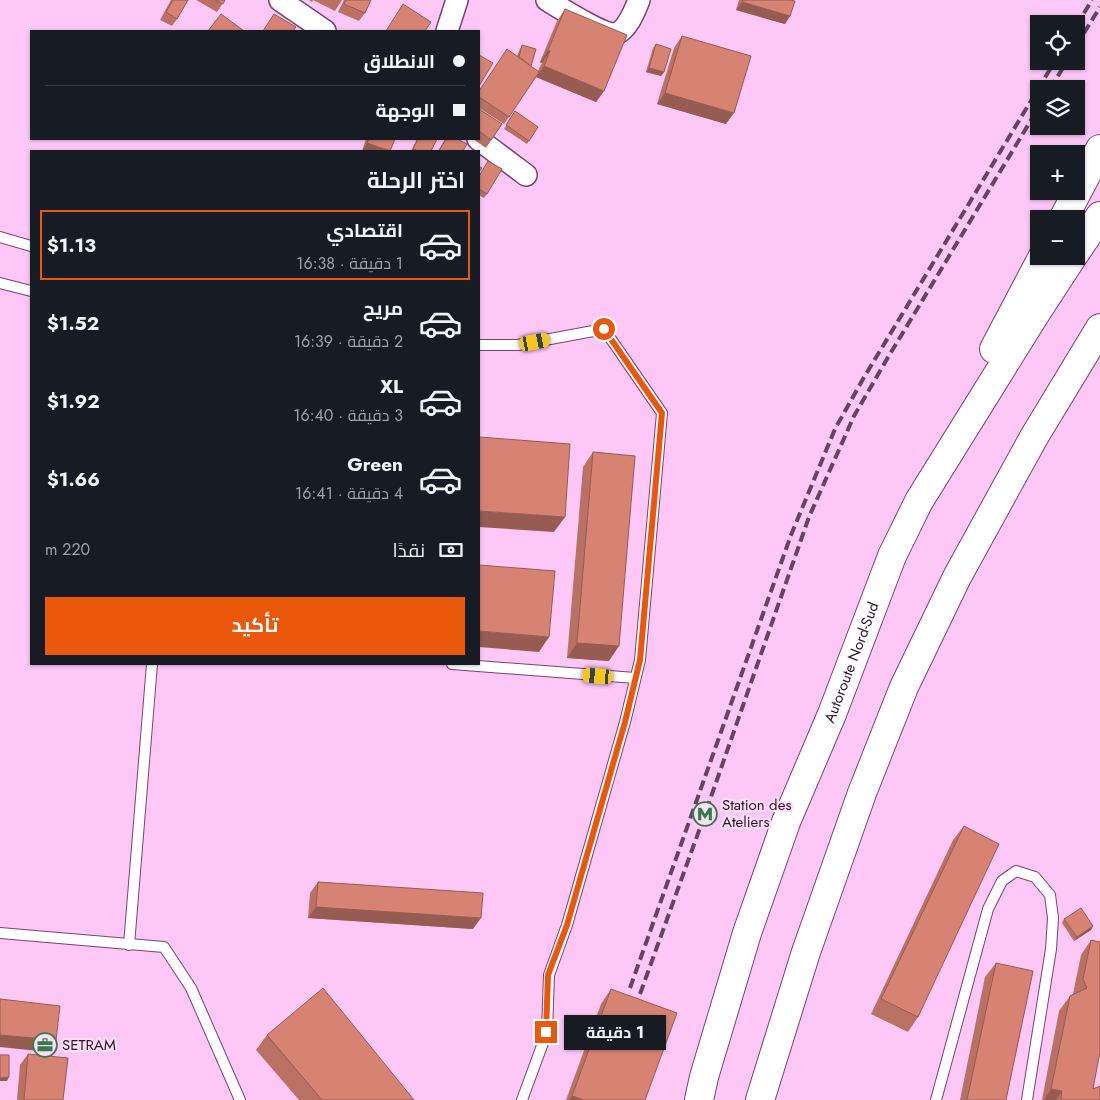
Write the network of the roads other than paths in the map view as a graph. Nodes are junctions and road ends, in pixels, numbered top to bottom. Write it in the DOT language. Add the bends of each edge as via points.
graph roads {
  1 [pos="280,0"];
  2 [pos="457,0"];
  3 [pos="547,0"];
  4 [pos="639,0"];
  5 [pos="324,30"];
  6 [pos="447,30"];
  7 [pos="479,140"];
  8 [pos="1100,149"];
  9 [pos="526,175"];
  10 [pos="1068,210"];
  11 [pos="1100,216"];
  12 [pos="0,237"];
  13 [pos="1085,238"];
  14 [pos="30,246"];
  15 [pos="1038,265"];
  16 [pos="1067,265"];
  17 [pos="0,283"];
  18 [pos="30,291"];
  19 [pos="1100,328"];
  20 [pos="480,345"];
  21 [pos="919,501"];
  22 [pos="152,665"];
  23 [pos="465,665"];
  24 [pos="635,678"];
  25 [pos="0,933"];
  26 [pos="129,944"];
  27 [pos="240,1100"];
  28 [pos="522,1100"];
  29 [pos="699,1100"];
  30 [pos="760,1100"];
  31 [pos="936,1100"];
  32 [pos="1027,1100"];
  1 -- 5 [label="street"];
  2 -- 6 [label="street"];
  3 -- 4 [label="street" via="615,35 626,25"];
  7 -- 9 [label="street"];
  8 -- 10 [label="highway"];
  11 -- 13 [label="highway"];
  12 -- 14 [label="lane"];
  15 -- 21 [label="highway"];
  16 -- 21 [label="highway, Autoroute Nord-Sud"];
  17 -- 18 [label="lane"];
  19 -- 30 [label="highway" via="1034,437 961,569 904,687 862,793 806,952"];
  20 -- 24 [label="lane" via="518,345 604,329 662,413 640,660"];
  21 -- 29 [label="highway, Autoroute Nord-Sud" via="892,556 832,714 786,822 747,933"];
  22 -- 26 [label="lane"];
  23 -- 24 [label="lane"];
  24 -- 28 [label="lane" via="567,925 548,975 546,1032"];
  25 -- 26 [label="lane"];
  26 -- 27 [label="lane" via="164,947 192,988"];
  31 -- 32 [label="lane" via="988,909 1002,881 1016,871 1035,877 1050,895 1053,918"];
}
